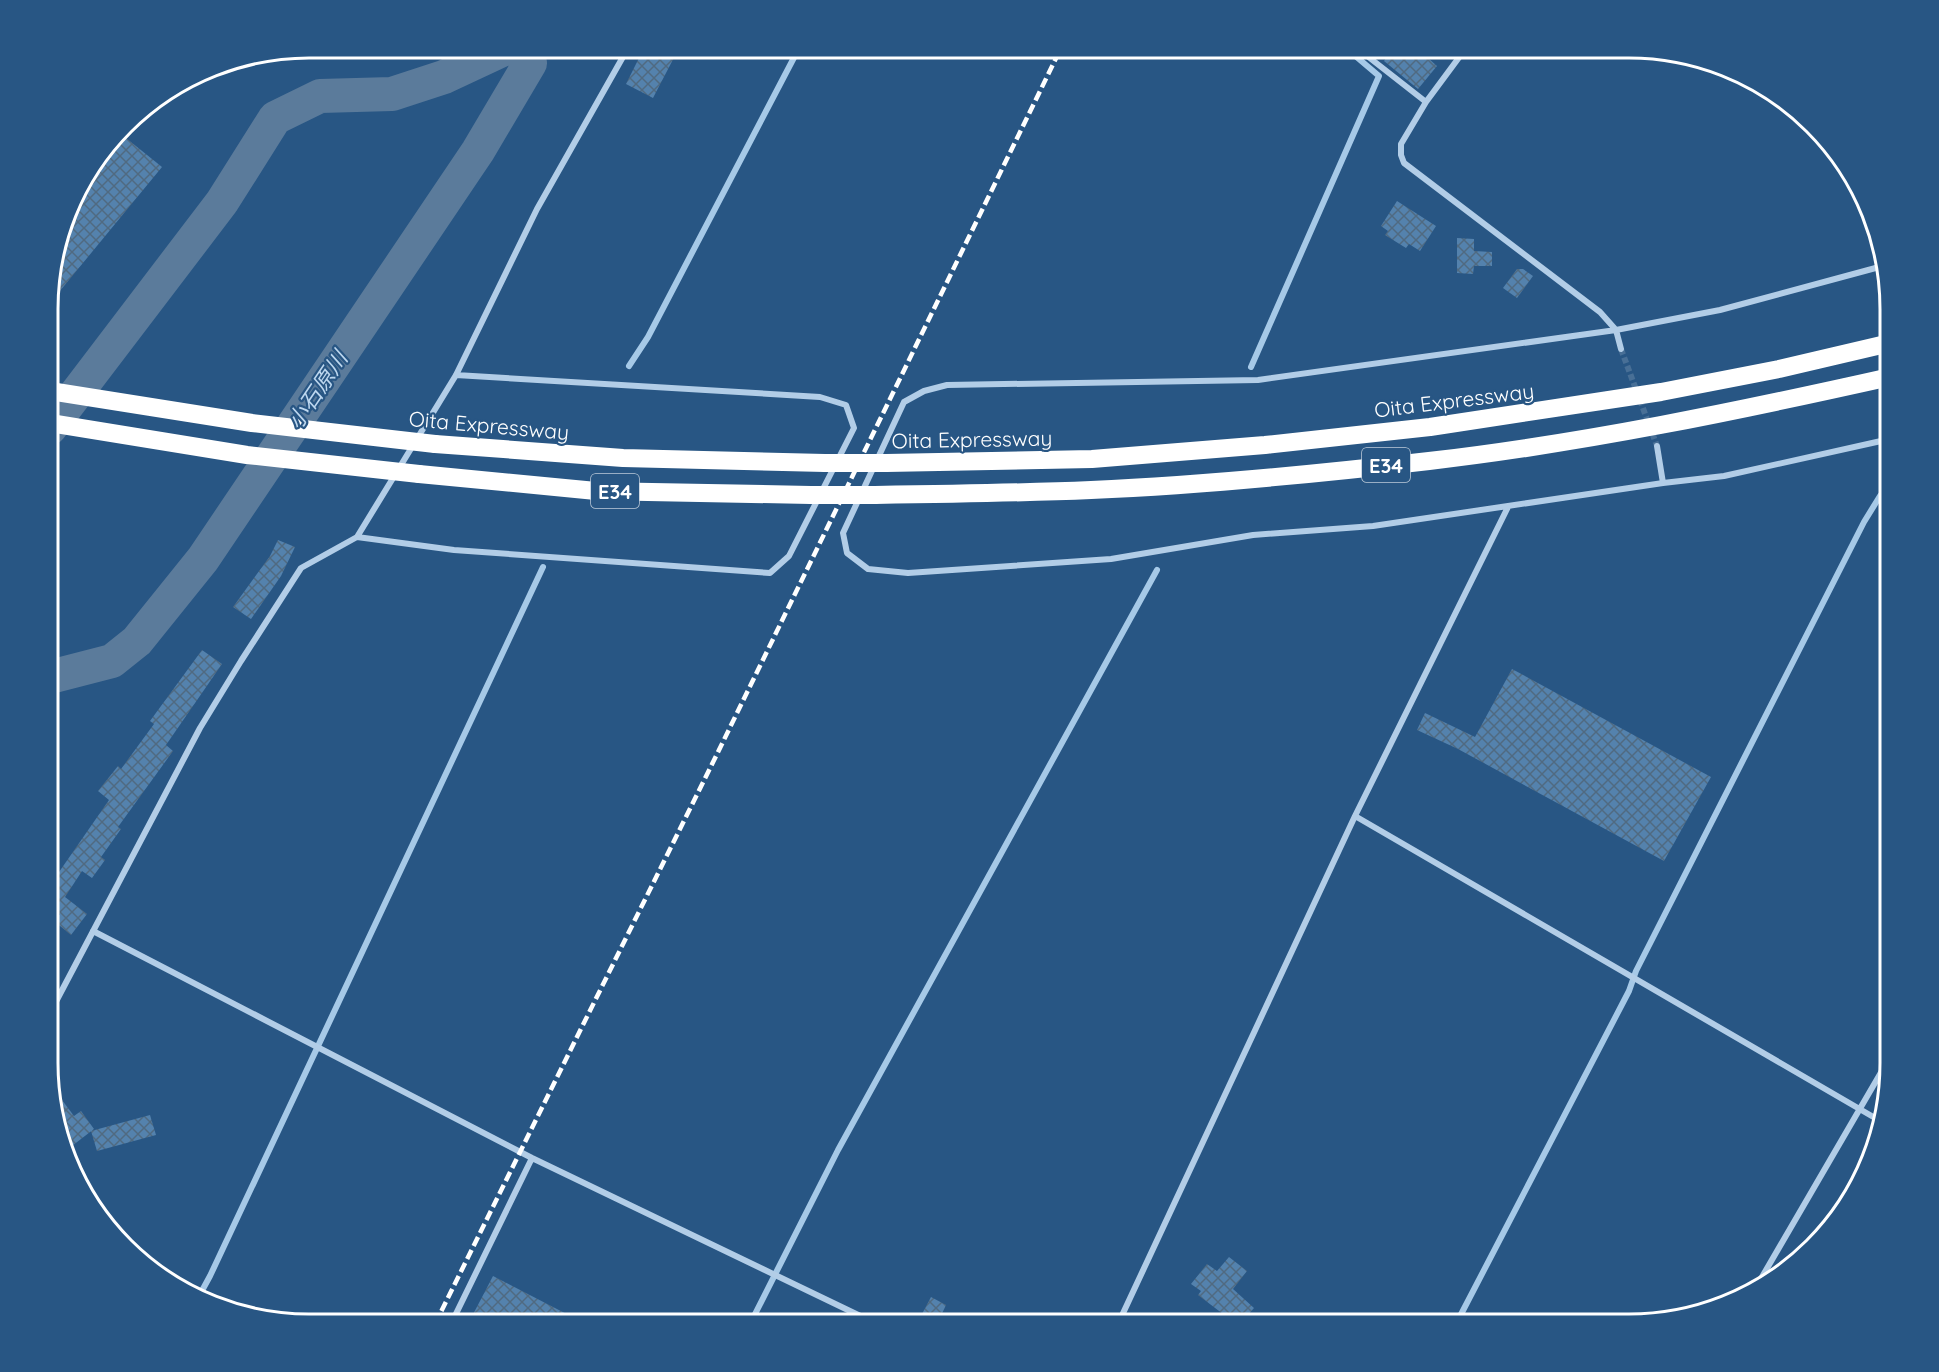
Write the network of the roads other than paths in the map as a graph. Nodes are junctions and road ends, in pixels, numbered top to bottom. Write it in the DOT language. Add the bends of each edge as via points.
graph roads {
  1 [pos="622,58"];
  2 [pos="1370,58"];
  3 [pos="1459,58"];
  4 [pos="1426,102"];
  5 [pos="1877,268"];
  6 [pos="1616,330"];
  7 [pos="1880,345"];
  8 [pos="1621,350"];
  9 [pos="456,375"];
  10 [pos="1880,379"];
  11 [pos="58,392"];
  12 [pos="58,424"];
  13 [pos="1880,441"];
  14 [pos="1657,446"];
  15 [pos="1663,483"];
  16 [pos="1508,507"];
  17 [pos="357,537"];
  18 [pos="1355,816"];
  19 [pos="93,931"];
  20 [pos="58,998"];
  21 [pos="1880,1074"];
  22 [pos="1860,1109"];
  23 [pos="1874,1117"];
  24 [pos="532,1158"];
  25 [pos="1763,1275"];
  26 [pos="455,1314"];
  27 [pos="856,1314"];
  28 [pos="1123,1314"];
  1 -- 9 [label="street" via="537,209"];
  2 -- 4 [label="street"];
  3 -- 4 [label="street"];
  4 -- 6 [label="street" via="1401,144 1404,163 1600,312"];
  5 -- 6 [label="street" via="1720,310"];
  6 -- 8 [label="street"];
  6 -- 16 [label="street" via="1258,380 947,385 924,391 904,402 843,533 847,553 868,569 908,573 1111,559 1253,535 1373,526"];
  7 -- 11 [label="highway, Oita Expressway / E34, bridge" via="1779,369 1543,412 1430,428 1092,459 825,463 623,458 435,444 252,423"];
  9 -- 17 [label="street"];
  9 -- 17 [label="street" via="820,396 846,405 854,428 789,556 770,573 454,550"];
  10 -- 12 [label="highway, E34, bridge" via="1550,444 1267,477 1092,490 811,495 596,490 247,455"];
  13 -- 15 [label="street" via="1724,476"];
  14 -- 15 [label="street"];
  15 -- 16 [label="street"];
  16 -- 18 [label="street"];
  17 -- 19 [label="street" via="300,568 201,728"];
  18 -- 22 [label="street"];
  18 -- 28 [label="street"];
  19 -- 20 [label="street"];
  19 -- 24 [label="street"];
  21 -- 22 [label="street"];
  22 -- 23 [label="street"];
  22 -- 25 [label="street"];
  24 -- 26 [label="street"];
  24 -- 27 [label="street"];
}
